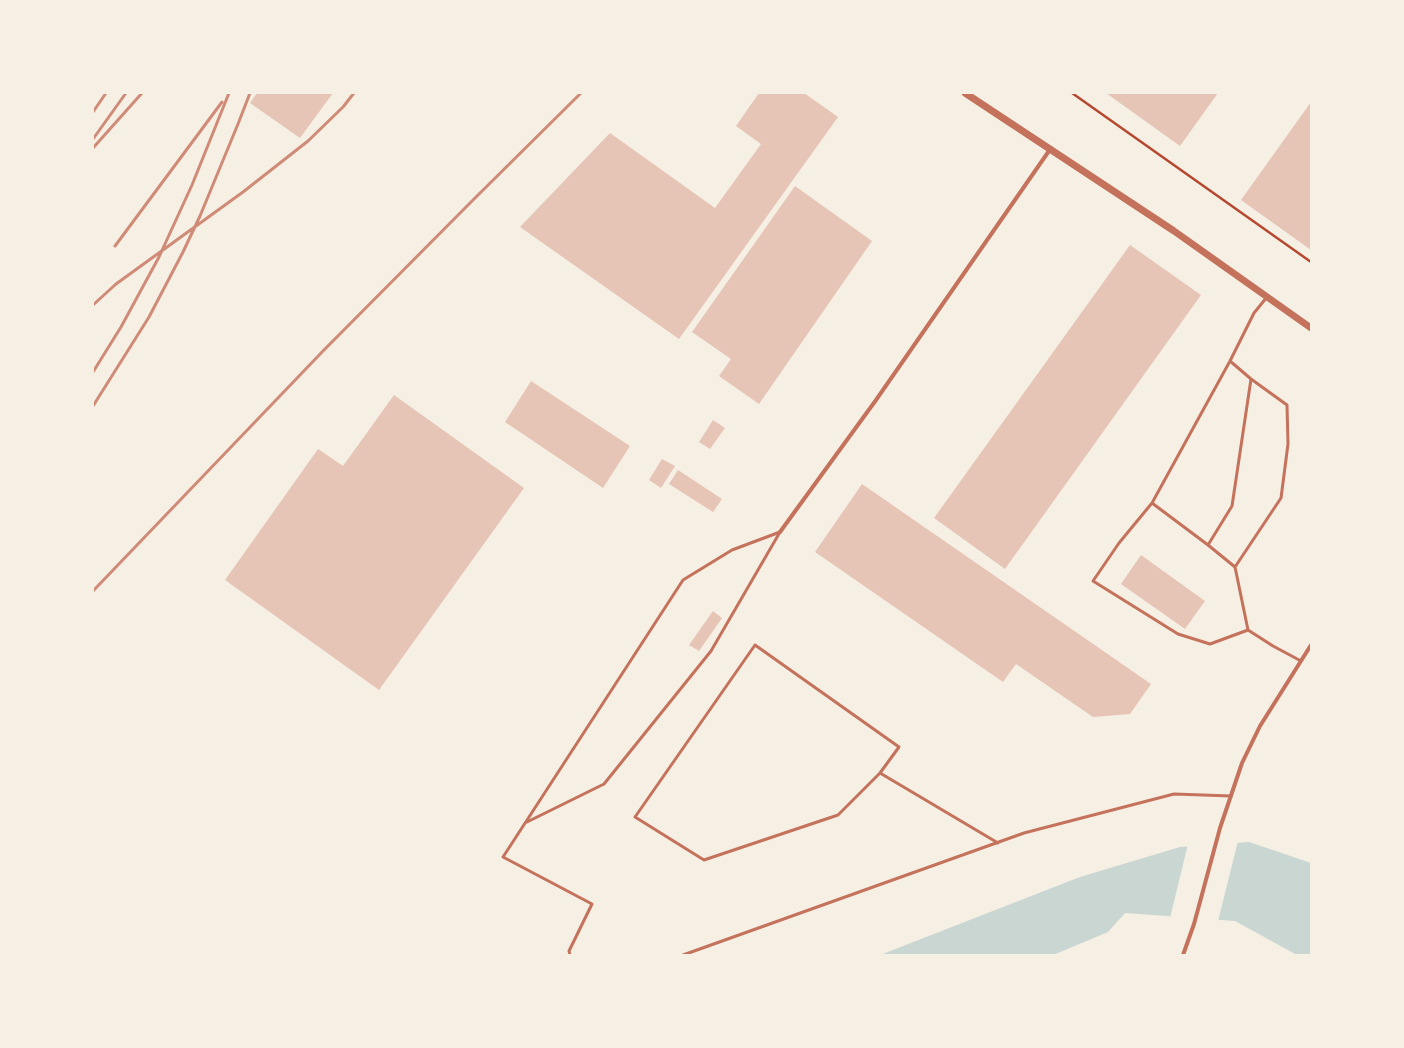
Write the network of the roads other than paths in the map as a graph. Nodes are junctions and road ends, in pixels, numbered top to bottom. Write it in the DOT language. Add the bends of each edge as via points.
graph roads {
  1 [pos="965,93"];
  2 [pos="1051,148"];
  3 [pos="1267,297"];
  4 [pos="1311,328"];
  5 [pos="1230,361"];
  6 [pos="1251,379"];
  7 [pos="1152,503"];
  8 [pos="780,532"];
  9 [pos="1208,545"];
  10 [pos="1235,567"];
  11 [pos="1248,630"];
  12 [pos="1311,644"];
  13 [pos="1301,660"];
  14 [pos="880,773"];
  15 [pos="1231,796"];
  16 [pos="526,823"];
  17 [pos="998,843"];
  18 [pos="570,955"];
  19 [pos="683,955"];
  20 [pos="1183,955"];
  1 -- 2 [label="street"];
  2 -- 3 [label="street"];
  2 -- 8 [label="street" via="876,400"];
  3 -- 4 [label="street"];
  3 -- 5 [label="lane" via="1254,314"];
  5 -- 6 [label="lane"];
  5 -- 7 [label="lane"];
  6 -- 9 [label="lane" via="1232,506"];
  6 -- 10 [label="lane" via="1287,405 1288,444 1281,498"];
  7 -- 9 [label="lane"];
  7 -- 11 [label="lane" via="1119,543 1093,581 1178,634 1210,644"];
  8 -- 16 [label="lane" via="711,651 604,784"];
  8 -- 16 [label="lane" via="732,550 683,580"];
  9 -- 10 [label="lane"];
  10 -- 11 [label="lane"];
  11 -- 13 [label="lane"];
  12 -- 13 [label="street"];
  13 -- 15 [label="street" via="1260,726 1242,763"];
  14 -- 14 [label="lane" via="899,747 755,645 635,817 704,860 838,815"];
  14 -- 17 [label="lane"];
  15 -- 17 [label="lane" via="1174,794 1024,833"];
  15 -- 20 [label="street"];
  16 -- 18 [label="lane" via="503,857 592,904 569,950"];
  17 -- 19 [label="lane"];
}
